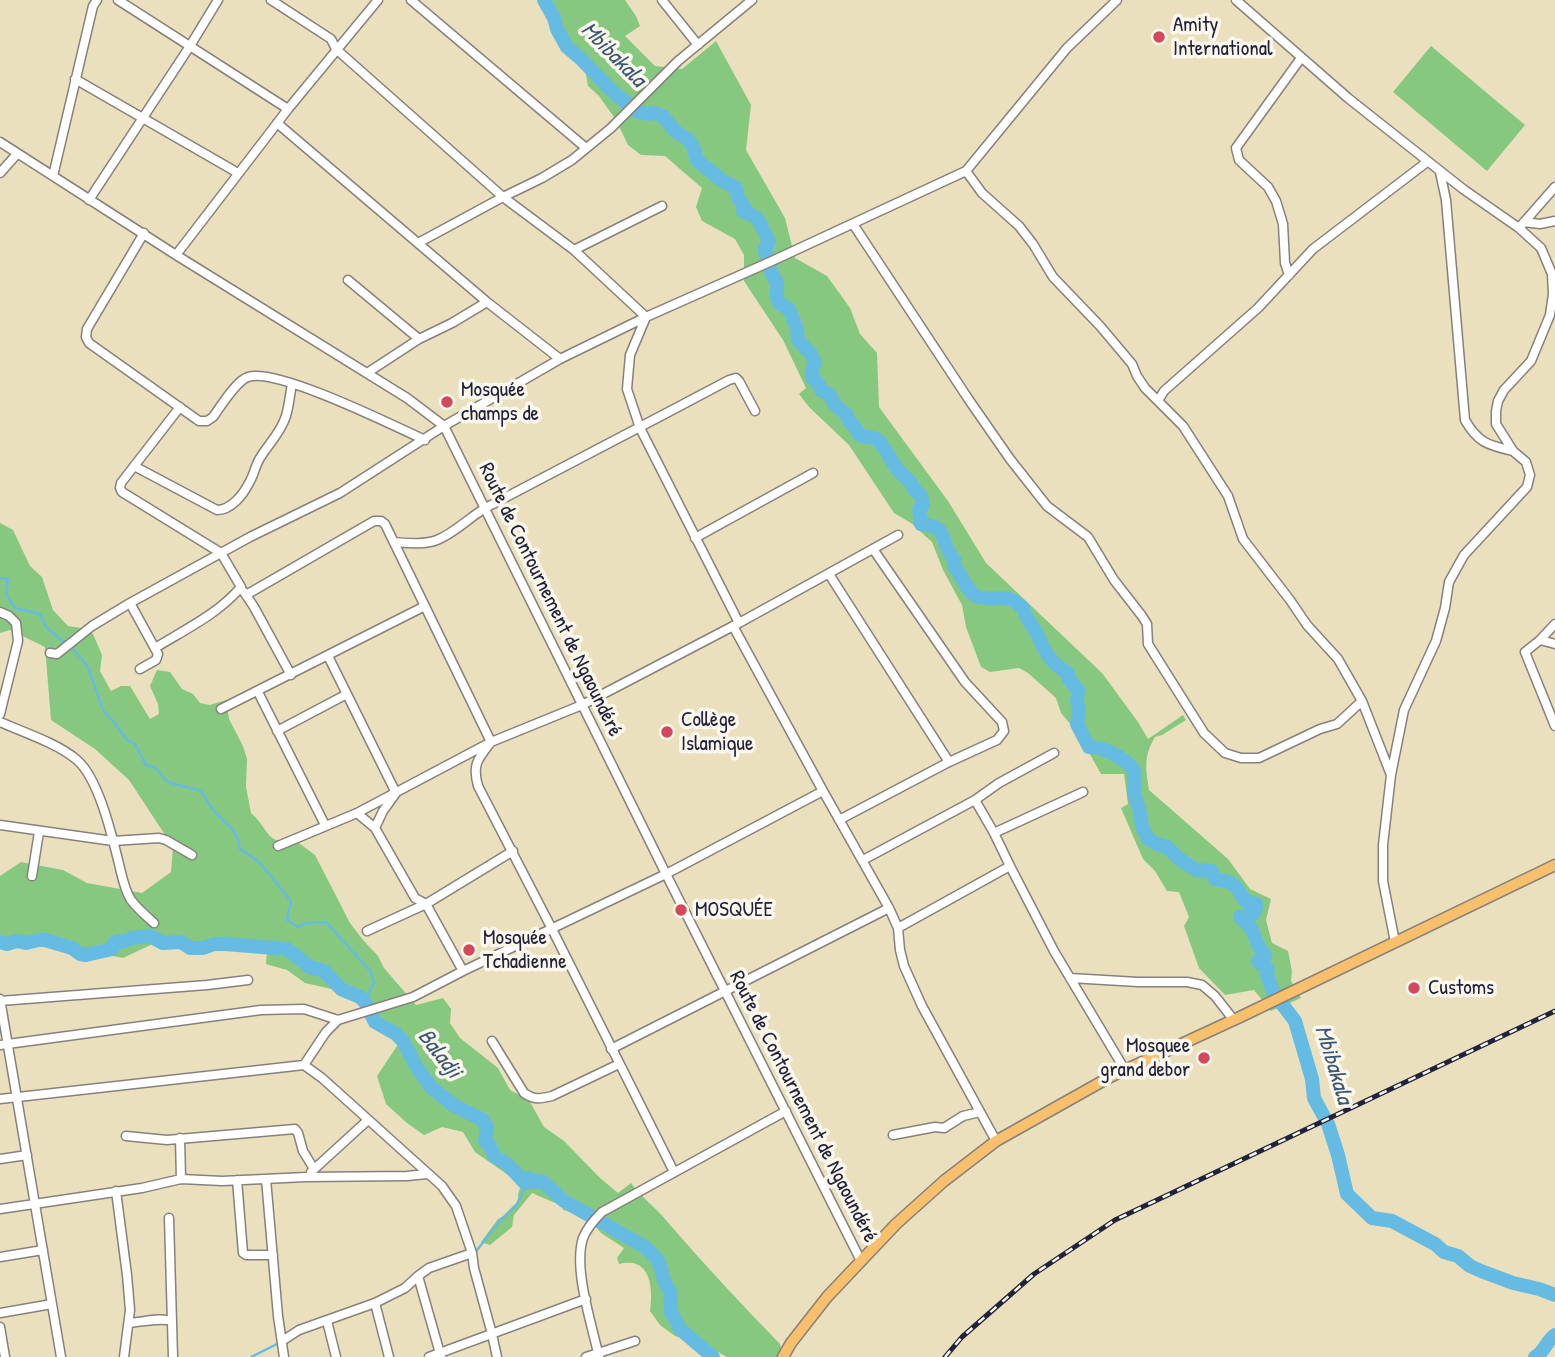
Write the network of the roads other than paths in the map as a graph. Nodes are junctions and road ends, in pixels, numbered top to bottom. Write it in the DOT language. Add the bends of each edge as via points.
graph roads {
  1 [pos="97,0"];
  2 [pos="118,0"];
  3 [pos="218,0"];
  4 [pos="271,0"];
  5 [pos="294,0"];
  6 [pos="378,0"];
  7 [pos="411,0"];
  8 [pos="662,0"];
  9 [pos="751,0"];
  10 [pos="1117,0"];
  11 [pos="1236,0"];
  12 [pos="288,10"];
  13 [pos="698,44"];
  14 [pos="190,46"];
  15 [pos="337,49"];
  16 [pos="1301,58"];
  17 [pos="75,79"];
  18 [pos="288,109"];
  19 [pos="142,119"];
  20 [pos="276,123"];
  21 [pos="0,142"];
  22 [pos="586,148"];
  23 [pos="17,154"];
  24 [pos="1427,162"];
  25 [pos="966,171"];
  26 [pos="1440,172"];
  27 [pos="0,173"];
  28 [pos="239,173"];
  29 [pos="53,176"];
  30 [pos="1555,187"];
  31 [pos="503,197"];
  32 [pos="89,200"];
  33 [pos="662,206"];
  34 [pos="1555,221"];
  35 [pos="853,224"];
  36 [pos="1522,225"];
  37 [pos="144,233"];
  38 [pos="418,243"];
  39 [pos="574,250"];
  40 [pos="176,255"];
  41 [pos="1289,275"];
  42 [pos="348,280"];
  43 [pos="487,302"];
  44 [pos="646,317"];
  45 [pos="419,339"];
  46 [pos="560,359"];
  47 [pos="367,373"];
  48 [pos="292,384"];
  49 [pos="1158,401"];
  50 [pos="180,407"];
  51 [pos="755,411"];
  52 [pos="444,426"];
  53 [pos="640,428"];
  54 [pos="425,440"];
  55 [pos="1513,450"];
  56 [pos="134,466"];
  57 [pos="813,473"];
  58 [pos="485,508"];
  59 [pos="898,535"];
  60 [pos="695,538"];
  61 [pos="394,542"];
  62 [pos="873,549"];
  63 [pos="222,553"];
  64 [pos="829,574"];
  65 [pos="241,587"];
  66 [pos="246,596"];
  67 [pos="130,603"];
  68 [pos="425,606"];
  69 [pos="0,612"];
  70 [pos="1555,624"];
  71 [pos="736,625"];
  72 [pos="1541,640"];
  73 [pos="1555,644"];
  74 [pos="155,648"];
  75 [pos="50,653"];
  76 [pos="328,656"];
  77 [pos="140,669"];
  78 [pos="291,675"];
  79 [pos="258,692"];
  80 [pos="347,694"];
  81 [pos="1362,701"];
  82 [pos="582,705"];
  83 [pos="221,709"];
  84 [pos="0,714"];
  85 [pos="0,722"];
  86 [pos="1555,726"];
  87 [pos="277,731"];
  88 [pos="491,742"];
  89 [pos="1054,753"];
  90 [pos="949,762"];
  91 [pos="1391,775"];
  92 [pos="823,791"];
  93 [pos="1083,792"];
  94 [pos="396,793"];
  95 [pos="975,800"];
  96 [pos="357,813"];
  97 [pos="839,820"];
  98 [pos="0,825"];
  99 [pos="325,825"];
  100 [pos="375,828"];
  101 [pos="39,832"];
  102 [pos="994,832"];
  103 [pos="113,841"];
  104 [pos="278,846"];
  105 [pos="513,851"];
  106 [pos="192,855"];
  107 [pos="863,860"];
  108 [pos="1555,865"];
  109 [pos="1010,866"];
  110 [pos="666,874"];
  111 [pos="32,876"];
  112 [pos="426,904"];
  113 [pos="889,908"];
  114 [pos="154,923"];
  115 [pos="898,928"];
  116 [pos="552,929"];
  117 [pos="367,931"];
  118 [pos="1395,942"];
  119 [pos="463,971"];
  120 [pos="1070,978"];
  121 [pos="248,980"];
  122 [pos="725,992"];
  123 [pos="0,1000"];
  124 [pos="338,1020"];
  125 [pos="1233,1020"];
  126 [pos="492,1041"];
  127 [pos="4,1044"];
  128 [pos="611,1049"];
  129 [pos="619,1064"];
  130 [pos="303,1065"];
  131 [pos="1125,1070"];
  132 [pos="17,1097"];
  133 [pos="0,1099"];
  134 [pos="786,1111"];
  135 [pos="980,1112"];
  136 [pos="368,1120"];
  137 [pos="893,1135"];
  138 [pos="126,1136"];
  139 [pos="180,1139"];
  140 [pos="996,1141"];
  141 [pos="27,1155"];
  142 [pos="0,1159"];
  143 [pos="314,1169"];
  144 [pos="674,1172"];
  145 [pos="427,1174"];
  146 [pos="306,1177"];
  147 [pos="181,1179"];
  148 [pos="266,1179"];
  149 [pos="237,1180"];
  150 [pos="116,1191"];
  151 [pos="35,1203"];
  152 [pos="0,1209"];
  153 [pos="169,1219"];
  154 [pos="43,1250"];
  155 [pos="472,1254"];
  156 [pos="273,1255"];
  157 [pos="0,1257"];
  158 [pos="861,1261"];
  159 [pos="418,1276"];
  160 [pos="586,1299"];
  161 [pos="375,1303"];
  162 [pos="52,1304"];
  163 [pos="0,1313"];
  164 [pos="172,1321"];
  165 [pos="327,1321"];
  166 [pos="129,1323"];
  167 [pos="0,1327"];
  168 [pos="492,1334"];
  169 [pos="282,1340"];
  170 [pos="635,1341"];
  171 [pos="441,1355"];
  172 [pos="599,1355"];
  173 [pos="5,1357"];
  174 [pos="60,1357"];
  175 [pos="124,1357"];
  176 [pos="173,1357"];
  177 [pos="284,1357"];
  178 [pos="336,1357"];
  179 [pos="388,1357"];
  180 [pos="429,1357"];
  181 [pos="497,1357"];
  182 [pos="586,1357"];
  183 [pos="783,1357"];
  1 -- 17 [label="street"];
  2 -- 14 [label="street"];
  3 -- 14 [label="street"];
  4 -- 12 [label="street"];
  5 -- 12 [label="street"];
  6 -- 15 [label="street"];
  7 -- 22 [label="street"];
  8 -- 13 [label="street"];
  9 -- 13 [label="street"];
  10 -- 25 [label="street" via="1067,48"];
  11 -- 16 [label="street"];
  12 -- 15 [label="street" via="324,33"];
  13 -- 22 [label="street"];
  14 -- 18 [label="street"];
  14 -- 19 [label="street"];
  15 -- 18 [label="street"];
  15 -- 31 [label="street"];
  16 -- 24 [label="street"];
  16 -- 41 [label="street" via="1236,148 1239,160 1276,201"];
  17 -- 19 [label="street"];
  17 -- 29 [label="street"];
  18 -- 20 [label="street"];
  19 -- 28 [label="street"];
  19 -- 32 [label="street"];
  20 -- 28 [label="street"];
  20 -- 38 [label="street"];
  21 -- 23 [label="street, Route de Contournement de Ngaoundéré"];
  22 -- 31 [label="street"];
  23 -- 27 [label="street"];
  23 -- 29 [label="street, Route de Contournement de Ngaoundéré"];
  24 -- 26 [label="street"];
  24 -- 41 [label="street" via="1313,249"];
  25 -- 35 [label="street"];
  25 -- 49 [label="street" via="982,193 1019,226 1053,277 1132,363"];
  26 -- 36 [label="street"];
  26 -- 55 [label="street" via="1447,200 1465,420 1486,444"];
  28 -- 40 [label="street"];
  29 -- 32 [label="street, Route de Contournement de Ngaoundéré"];
  30 -- 36 [label="street"];
  31 -- 38 [label="street"];
  31 -- 39 [label="street"];
  32 -- 37 [label="street, Route de Contournement de Ngaoundéré"];
  33 -- 39 [label="street"];
  34 -- 36 [label="street"];
  35 -- 44 [label="street"];
  35 -- 81 [label="street" via="1010,459 1047,506 1088,537 1147,624 1148,644 1197,723 1225,753 1259,758 1337,724"];
  36 -- 55 [label="street" via="1541,248 1552,274 1553,294 1550,315 1531,360 1498,401 1496,424"];
  37 -- 40 [label="street, Route de Contournement de Ngaoundéré"];
  37 -- 50 [label="street" via="86,337"];
  38 -- 43 [label="street"];
  39 -- 44 [label="street"];
  40 -- 47 [label="street, Route de Contournement de Ngaoundéré"];
  41 -- 49 [label="street"];
  42 -- 45 [label="street"];
  43 -- 45 [label="street"];
  43 -- 46 [label="street"];
  44 -- 46 [label="street"];
  44 -- 53 [label="street" via="627,375"];
  45 -- 47 [label="street"];
  46 -- 52 [label="street"];
  47 -- 52 [label="street, Route de Contournement de Ngaoundéré"];
  48 -- 50 [label="street" via="248,376 207,421"];
  48 -- 54 [label="street"];
  48 -- 56 [label="street" via="286,416 274,440 243,492 222,511"];
  49 -- 81 [label="street" via="1183,426 1228,496 1242,539 1338,659"];
  50 -- 56 [label="street"];
  51 -- 53 [label="street" via="736,378"];
  52 -- 54 [label="street"];
  52 -- 58 [label="street, Route de Contournement de Ngaoundéré"];
  53 -- 58 [label="street"];
  53 -- 60 [label="street"];
  54 -- 63 [label="street" via="340,493"];
  55 -- 91 [label="street" via="1526,462 1527,486 1464,555 1449,582 1436,641 1404,710"];
  56 -- 63 [label="street" via="121,483 122,492"];
  57 -- 60 [label="street"];
  58 -- 61 [label="street" via="435,541"];
  58 -- 82 [label="street, Route de Contournement de Ngaoundéré"];
  59 -- 62 [label="street"];
  60 -- 71 [label="street"];
  61 -- 66 [label="street" via="385,524 374,521"];
  61 -- 68 [label="street"];
  62 -- 64 [label="street"];
  62 -- 90 [label="street" via="965,682 1002,722 1004,731 997,740"];
  63 -- 65 [label="street"];
  63 -- 67 [label="street"];
  64 -- 71 [label="street"];
  64 -- 90 [label="street"];
  65 -- 66 [label="street"];
  65 -- 74 [label="street" via="216,611"];
  66 -- 78 [label="street"];
  67 -- 74 [label="street"];
  67 -- 75 [label="street" via="57,654"];
  68 -- 76 [label="street"];
  68 -- 88 [label="street"];
  69 -- 84 [label="street" via="16,623 18,641"];
  70 -- 72 [label="street"];
  71 -- 82 [label="street"];
  71 -- 92 [label="street"];
  72 -- 73 [label="street"];
  72 -- 86 [label="street" via="1525,652"];
  74 -- 77 [label="street" via="156,660"];
  76 -- 78 [label="street"];
  76 -- 80 [label="street"];
  78 -- 79 [label="street"];
  79 -- 83 [label="street"];
  79 -- 87 [label="street"];
  80 -- 87 [label="street"];
  80 -- 94 [label="street"];
  81 -- 91 [label="street"];
  82 -- 88 [label="street"];
  82 -- 110 [label="street, Route de Contournement de Ngaoundéré"];
  85 -- 103 [label="street" via="78,761 94,783"];
  87 -- 99 [label="street"];
  88 -- 94 [label="street"];
  88 -- 105 [label="street" via="474,771"];
  89 -- 95 [label="street"];
  90 -- 97 [label="street"];
  91 -- 118 [label="street" via="1383,881"];
  92 -- 97 [label="street"];
  92 -- 110 [label="street"];
  93 -- 102 [label="street"];
  94 -- 96 [label="street"];
  94 -- 100 [label="street"];
  95 -- 102 [label="street"];
  95 -- 107 [label="street"];
  96 -- 99 [label="street"];
  96 -- 100 [label="street"];
  97 -- 107 [label="street"];
  98 -- 101 [label="street"];
  99 -- 104 [label="street"];
  100 -- 112 [label="street" via="415,898"];
  101 -- 103 [label="street"];
  101 -- 111 [label="street"];
  102 -- 109 [label="street"];
  103 -- 106 [label="street" via="159,838"];
  103 -- 114 [label="street" via="132,901"];
  105 -- 112 [label="street"];
  105 -- 116 [label="street"];
  107 -- 113 [label="street"];
  108 -- 118 [label="main road"];
  109 -- 115 [label="street"];
  109 -- 120 [label="street"];
  110 -- 116 [label="street"];
  110 -- 122 [label="street, Route de Contournement de Ngaoundéré"];
  112 -- 117 [label="street"];
  112 -- 119 [label="street"];
  113 -- 115 [label="street"];
  113 -- 122 [label="street"];
  115 -- 135 [label="street" via="904,966"];
  116 -- 119 [label="street"];
  116 -- 128 [label="street"];
  118 -- 125 [label="main road"];
  119 -- 124 [label="street" via="401,1001"];
  120 -- 125 [label="street" via="1202,985"];
  120 -- 131 [label="street"];
  121 -- 123 [label="street"];
  122 -- 128 [label="street"];
  122 -- 134 [label="street, Route de Contournement de Ngaoundéré"];
  123 -- 127 [label="street"];
  124 -- 127 [label="street" via="304,1009 261,1010"];
  124 -- 130 [label="street"];
  125 -- 131 [label="main road"];
  126 -- 129 [label="street" via="524,1093 532,1098 552,1096"];
  127 -- 132 [label="street"];
  128 -- 129 [label="street"];
  129 -- 144 [label="street"];
  130 -- 132 [label="street"];
  130 -- 136 [label="street"];
  131 -- 140 [label="main road"];
  132 -- 133 [label="street"];
  132 -- 141 [label="street"];
  134 -- 144 [label="street"];
  134 -- 158 [label="street, Route de Contournement de Ngaoundéré"];
  135 -- 137 [label="street" via="944,1128"];
  135 -- 140 [label="street"];
  136 -- 143 [label="street"];
  136 -- 145 [label="street"];
  138 -- 139 [label="street"];
  139 -- 143 [label="street" via="295,1129"];
  139 -- 147 [label="street"];
  140 -- 158 [label="main road" via="944,1181"];
  141 -- 142 [label="street"];
  141 -- 151 [label="street"];
  143 -- 146 [label="street"];
  144 -- 160 [label="street" via="596,1218 583,1238 580,1256"];
  145 -- 146 [label="street"];
  145 -- 155 [label="street" via="456,1206"];
  146 -- 148 [label="street"];
  147 -- 149 [label="street"];
  147 -- 150 [label="street"];
  148 -- 149 [label="street"];
  148 -- 156 [label="street"];
  149 -- 156 [label="street" via="243,1253"];
  150 -- 151 [label="street"];
  150 -- 166 [label="street"];
  151 -- 152 [label="street"];
  151 -- 154 [label="street"];
  153 -- 164 [label="street"];
  154 -- 157 [label="street"];
  154 -- 162 [label="street"];
  155 -- 159 [label="street"];
  155 -- 168 [label="street"];
  156 -- 169 [label="street"];
  158 -- 183 [label="main road" via="827,1297"];
  159 -- 161 [label="street" via="405,1289"];
  159 -- 171 [label="street"];
  160 -- 168 [label="street"];
  160 -- 172 [label="street"];
  161 -- 165 [label="street"];
  161 -- 179 [label="street"];
  162 -- 163 [label="street"];
  162 -- 174 [label="street"];
  164 -- 166 [label="street"];
  164 -- 176 [label="street"];
  165 -- 169 [label="street"];
  165 -- 178 [label="street"];
  166 -- 175 [label="street"];
  167 -- 173 [label="street"];
  168 -- 171 [label="street"];
  168 -- 181 [label="street"];
  169 -- 177 [label="street"];
  170 -- 172 [label="street"];
  171 -- 180 [label="street"];
  172 -- 182 [label="street"];
}
